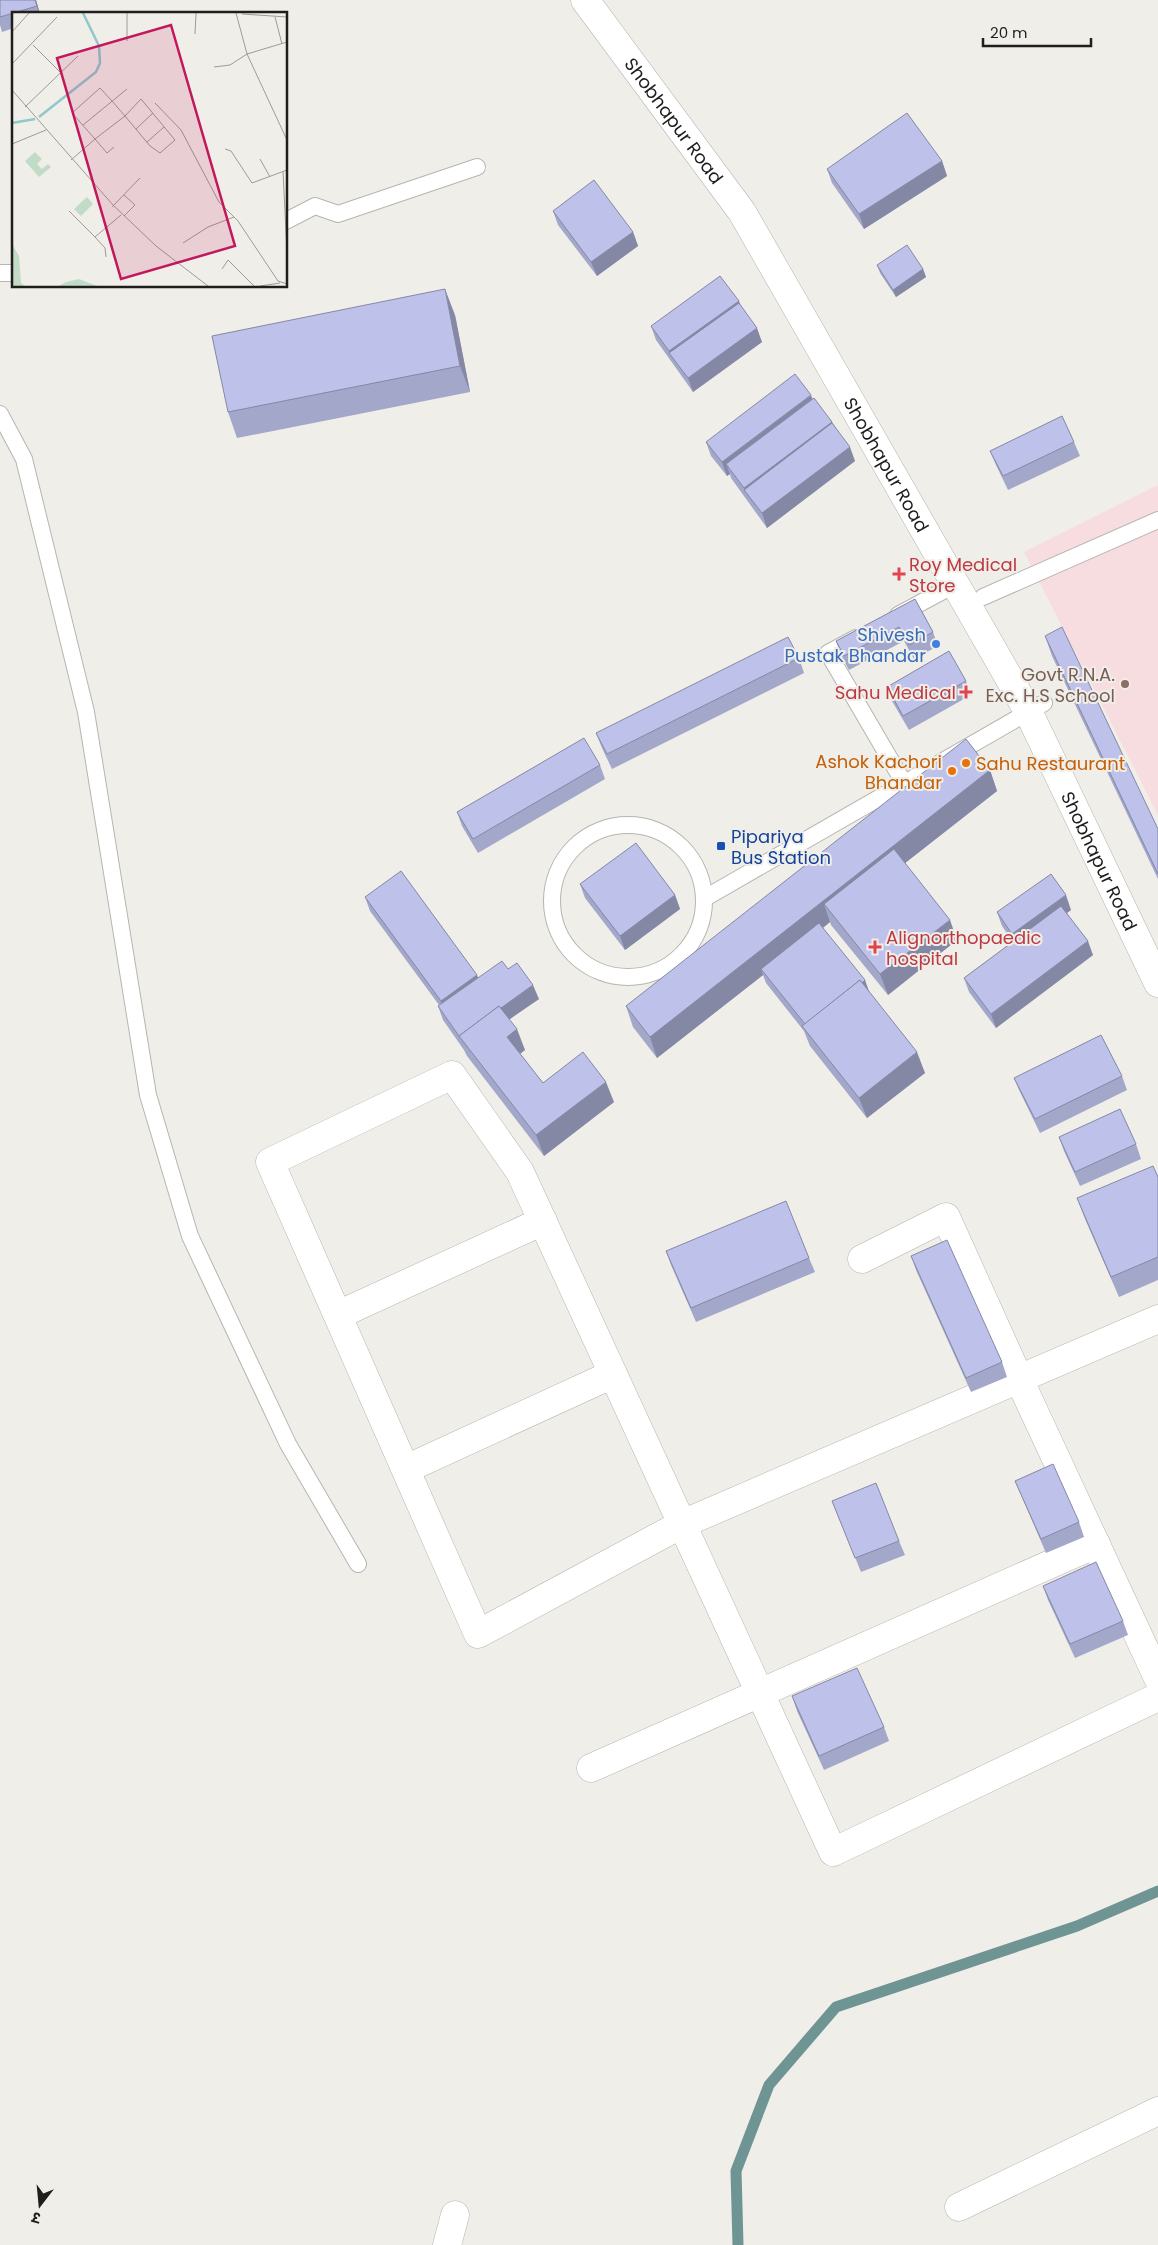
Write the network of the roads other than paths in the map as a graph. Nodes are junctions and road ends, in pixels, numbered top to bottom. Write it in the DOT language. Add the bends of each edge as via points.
graph roads {
  1 [pos="585,0"];
  2 [pos="602,0"];
  3 [pos="478,167"];
  4 [pos="288,220"];
  5 [pos="0,414"];
  6 [pos="1158,520"];
  7 [pos="956,584"];
  8 [pos="983,598"];
  9 [pos="888,621"];
  10 [pos="870,630"];
  11 [pos="1036,707"];
  12 [pos="904,783"];
  13 [pos="705,898"];
  14 [pos="1158,946"];
  15 [pos="1158,982"];
  16 [pos="543,1221"];
  17 [pos="862,1259"];
  18 [pos="338,1315"];
  19 [pos="1158,1319"];
  20 [pos="613,1374"];
  21 [pos="1019,1379"];
  22 [pos="406,1469"];
  23 [pos="682,1524"];
  24 [pos="1096,1544"];
  25 [pos="358,1564"];
  26 [pos="1158,1678"];
  27 [pos="760,1694"];
  28 [pos="1158,1697"];
  29 [pos="591,1768"];
  30 [pos="1158,2111"];
  31 [pos="960,2207"];
  32 [pos="455,2215"];
  33 [pos="447,2245"];
  1 -- 7 [label="street, Shobhapur Road" via="742,212"];
  2 -- 8 [label="street, Shobhapur Road" via="757,207"];
  3 -- 4 [label="lane" via="338,214 315,206"];
  5 -- 25 [label="lane" via="24,459 86,712 148,1095 190,1236 288,1444"];
  6 -- 8 [label="lane"];
  7 -- 9 [label="lane"];
  7 -- 11 [label="street, Shobhapur Road"];
  8 -- 11 [label="street, Shobhapur Road"];
  10 -- 12 [label="lane" via="828,653"];
  11 -- 12 [label="lane"];
  11 -- 14 [label="street, Shobhapur Road"];
  11 -- 15 [label="street, Shobhapur Road"];
  12 -- 13 [label="lane"];
  13 -- 13 [label="lane" via="701,924 689,947 670,965 646,975 620,976 594,969 574,954 558,932 552,909 553,885 562,862 577,844 597,831 620,825 644,826 667,835 686,850 699,873"];
  16 -- 18 [label="street"];
  16 -- 18 [label="street" via="520,1172 452,1076 270,1162"];
  16 -- 20 [label="street"];
  17 -- 21 [label="street" via="946,1217"];
  18 -- 22 [label="street"];
  19 -- 21 [label="street"];
  20 -- 22 [label="street"];
  20 -- 23 [label="street"];
  21 -- 23 [label="street"];
  21 -- 24 [label="street"];
  22 -- 23 [label="street" via="478,1634"];
  23 -- 27 [label="street"];
  24 -- 26 [label="street"];
  24 -- 27 [label="street"];
  27 -- 28 [label="street" via="833,1852"];
  27 -- 29 [label="street"];
  30 -- 31 [label="street"];
  32 -- 33 [label="street"];
}
